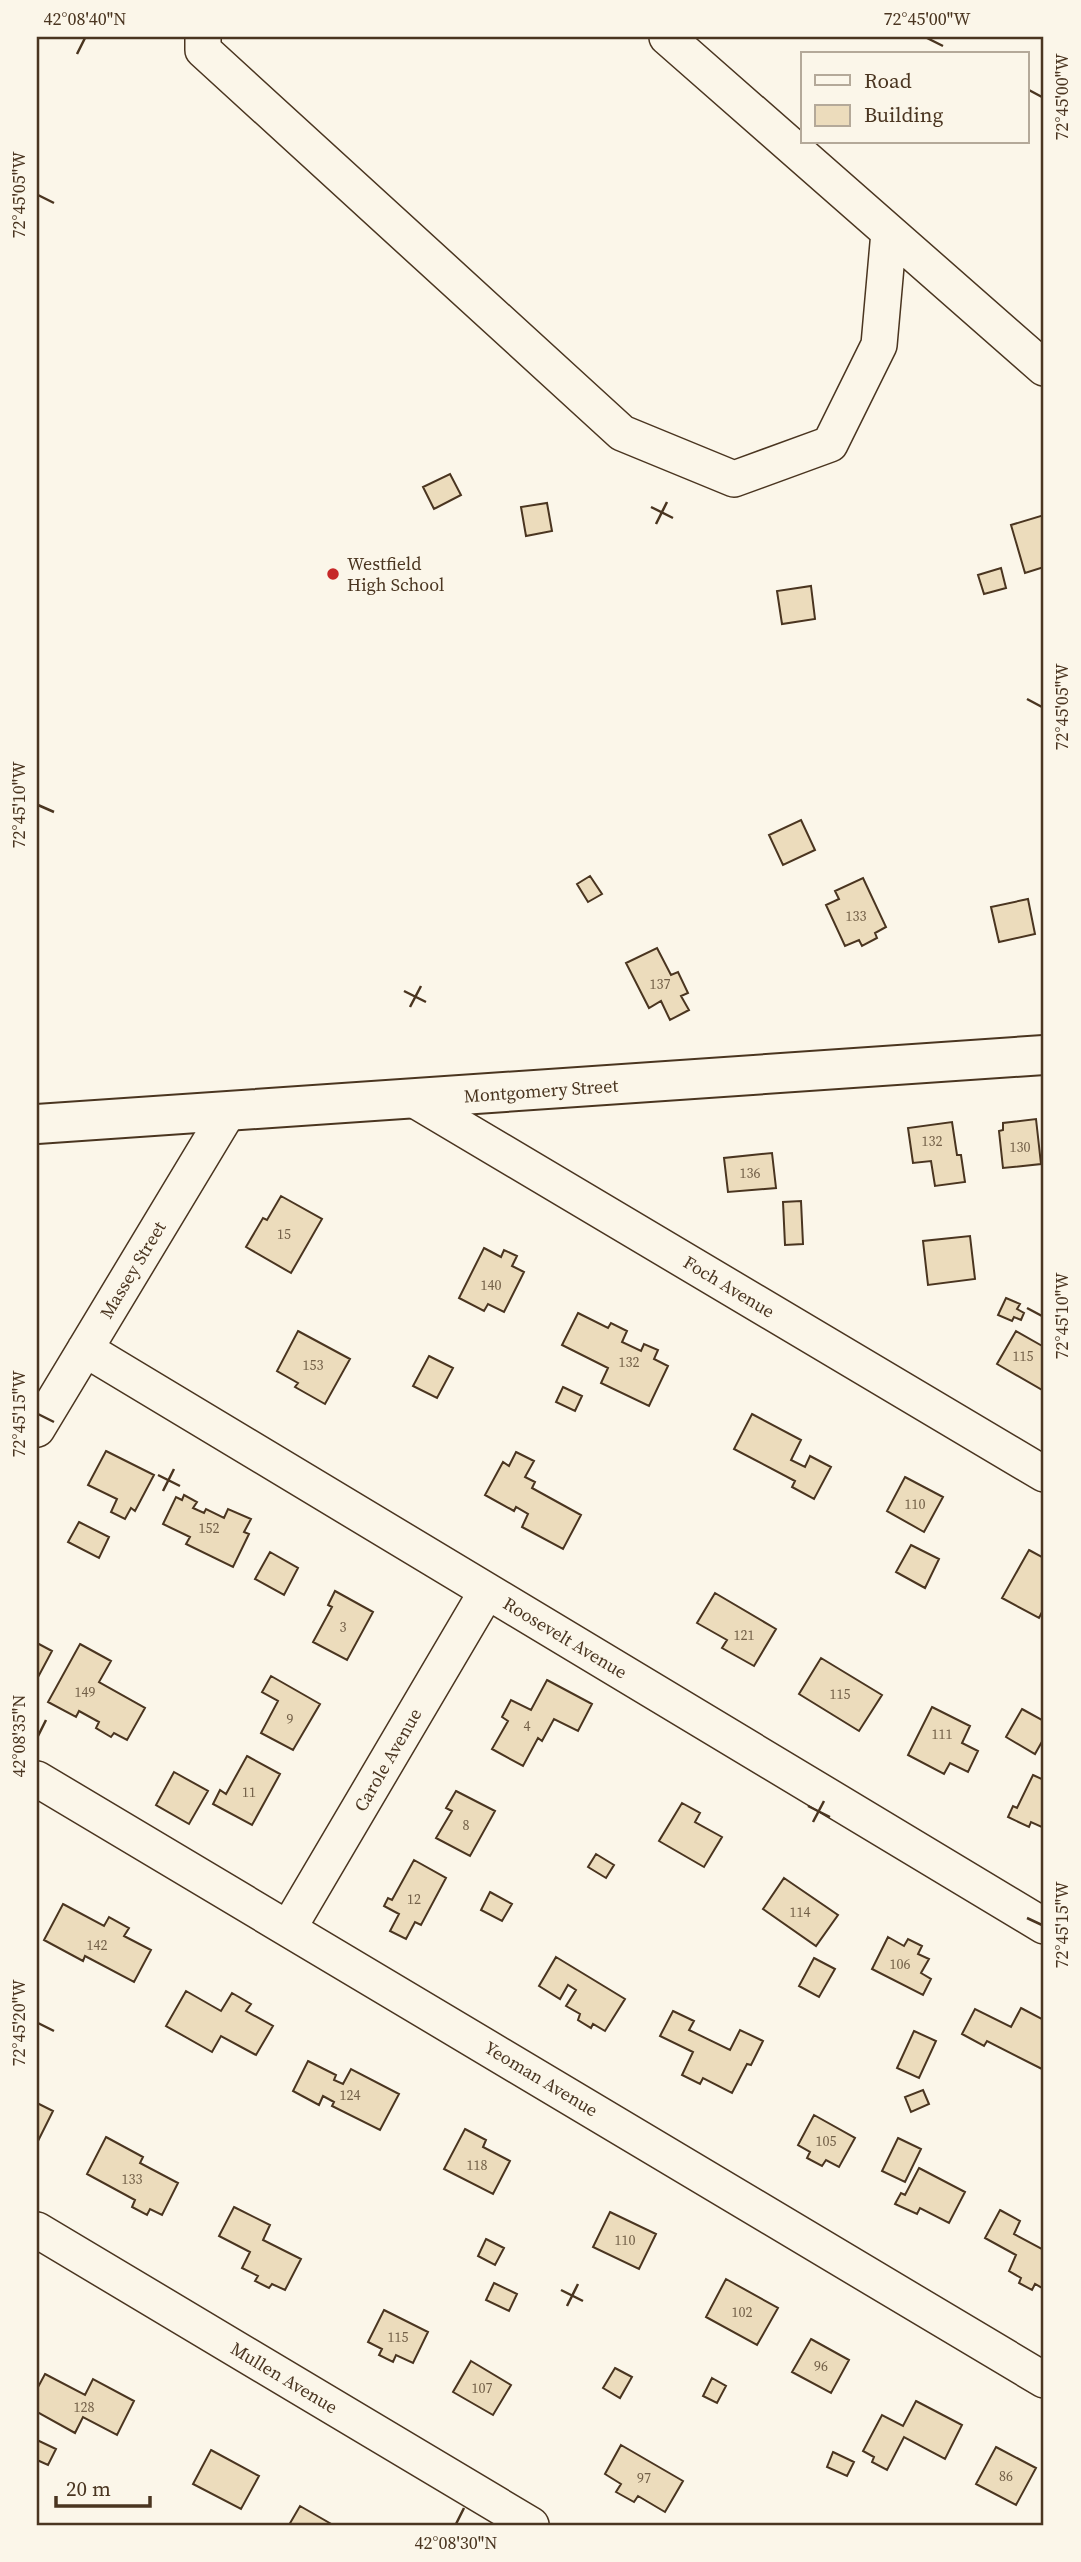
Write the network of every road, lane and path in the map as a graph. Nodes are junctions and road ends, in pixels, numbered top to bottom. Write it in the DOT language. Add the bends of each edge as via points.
graph roads {
  1 [pos="203,37"];
  2 [pos="667,37"];
  3 [pos="889,232"];
  4 [pos="1044,368"];
  5 [pos="1044,1055"];
  6 [pos="413,1099"];
  7 [pos="228,1112"];
  8 [pos="37,1124"];
  9 [pos="85,1349"];
  10 [pos="37,1429"];
  11 [pos="1044,1474"];
  12 [pos="487,1591"];
  13 [pos="37,1779"];
  14 [pos="1044,1926"];
  15 [pos="288,1929"];
  16 [pos="37,2230"];
  17 [pos="1044,2380"];
  18 [pos="531,2525"];
  1 -- 3 [label="street" via="203,50 622,433 734,479 830,444 879,345"];
  2 -- 3 [label="street"];
  3 -- 4 [label="street"];
  5 -- 6 [label="main road, Montgomery Street"];
  6 -- 7 [label="main road, Montgomery Street"];
  6 -- 11 [label="street, Foch Avenue"];
  7 -- 8 [label="main road, Montgomery Street"];
  7 -- 9 [label="street, Massey Street"];
  9 -- 10 [label="street, Massey Street"];
  9 -- 12 [label="street, Roosevelt Avenue"];
  12 -- 14 [label="street, Roosevelt Avenue"];
  12 -- 15 [label="street, Carole Avenue"];
  13 -- 15 [label="street, Yeoman Avenue"];
  15 -- 17 [label="street, Yeoman Avenue"];
  16 -- 18 [label="street, Mullen Avenue"];
}
